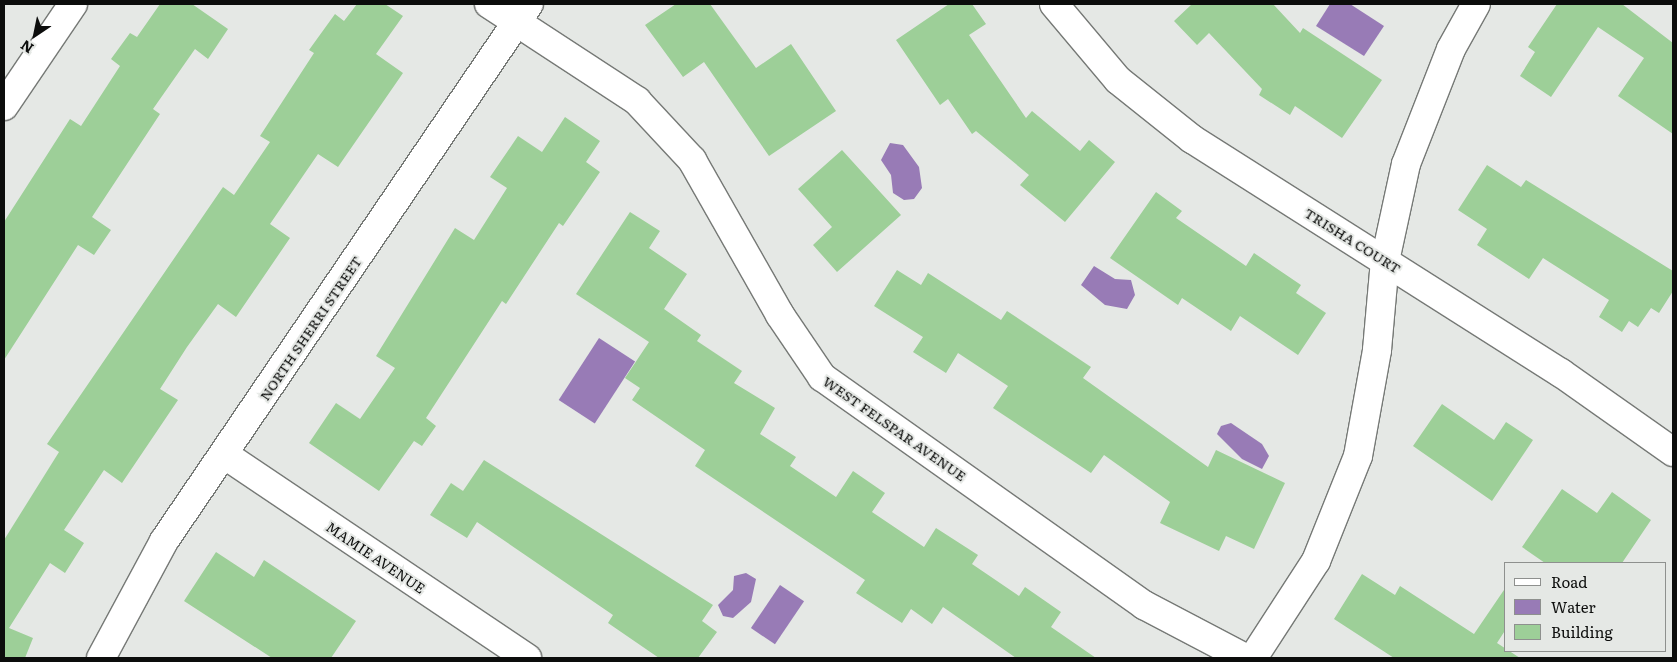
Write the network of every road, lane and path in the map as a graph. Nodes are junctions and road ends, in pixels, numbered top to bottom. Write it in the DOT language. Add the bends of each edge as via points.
graph roads {
  1 [pos="73,4"];
  2 [pos="489,4"];
  3 [pos="1054,4"];
  4 [pos="1476,4"];
  5 [pos="522,13"];
  6 [pos="4,106"];
  7 [pos="1385,261"];
  8 [pos="1673,452"];
  9 [pos="225,455"];
  10 [pos="101,658"];
  11 [pos="527,658"];
  12 [pos="1245,658"];
  13 [pos="1253,658"];
  1 -- 6 [label="street"];
  2 -- 5 [label="street, WEST FELSPAR AVENUE"];
  3 -- 7 [label="street, TRISHA COURT" via="1118,80 1192,139"];
  4 -- 7 [label="street" via="1451,49 1409,155"];
  5 -- 9 [label="street, NORTH SHERRI STREET"];
  5 -- 12 [label="street, WEST FELSPAR AVENUE" via="637,101 692,160 780,315 822,377 1144,605"];
  7 -- 8 [label="street, TRISHA COURT" via="1561,373"];
  7 -- 13 [label="street" via="1377,350 1358,456 1316,561"];
  9 -- 10 [label="street, NORTH SHERRI STREET" via="164,541 115,625"];
  9 -- 11 [label="street, MAMIE AVENUE"];
}
